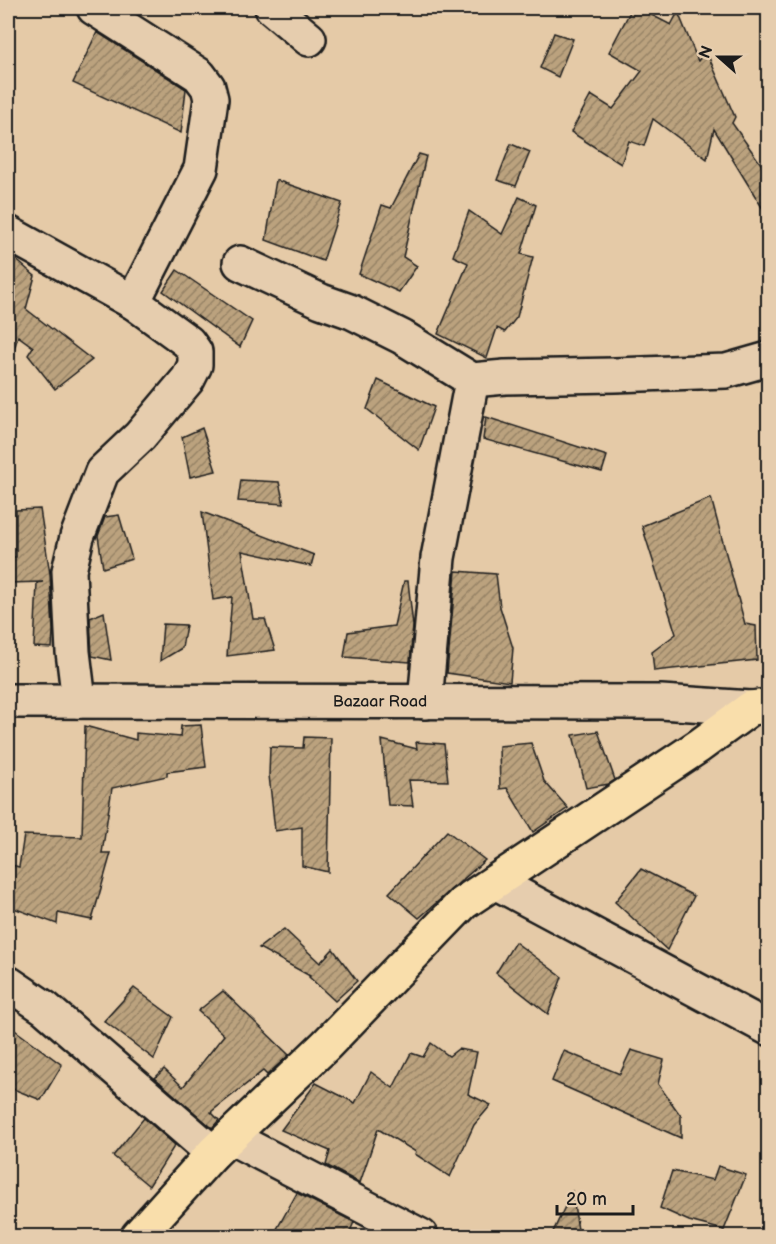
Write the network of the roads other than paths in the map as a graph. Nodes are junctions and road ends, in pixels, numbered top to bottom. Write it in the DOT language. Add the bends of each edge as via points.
graph roads {
  1 [pos="94,8"];
  2 [pos="272,8"];
  3 [pos="309,39"];
  4 [pos="8,233"];
  5 [pos="240,263"];
  6 [pos="133,302"];
  7 [pos="768,359"];
  8 [pos="472,380"];
  9 [pos="8,701"];
  10 [pos="79,701"];
  11 [pos="425,702"];
  12 [pos="760,707"];
  13 [pos="495,882"];
  14 [pos="8,983"];
  15 [pos="768,1028"];
  16 [pos="222,1145"];
  17 [pos="138,1236"];
  18 [pos="421,1236"];
  1 -- 6 [label="street" via="199,75 211,99 201,169"];
  2 -- 3 [label="street"];
  4 -- 6 [label="street"];
  5 -- 8 [label="street" via="402,337"];
  6 -- 10 [label="street" via="188,342 195,352 195,365 188,379 140,436 102,472 77,537 69,571"];
  7 -- 8 [label="street" via="726,371"];
  8 -- 11 [label="street" via="438,558"];
  9 -- 10 [label="street, Bazaar Road"];
  10 -- 11 [label="street, Bazaar Road"];
  11 -- 12 [label="street, Bazaar Road" via="661,702"];
  12 -- 13 [label="main road"];
  13 -- 15 [label="street"];
  13 -- 16 [label="main road" via="463,903 326,1045"];
  14 -- 16 [label="street"];
  16 -- 17 [label="main road"];
  16 -- 18 [label="street"];
}
